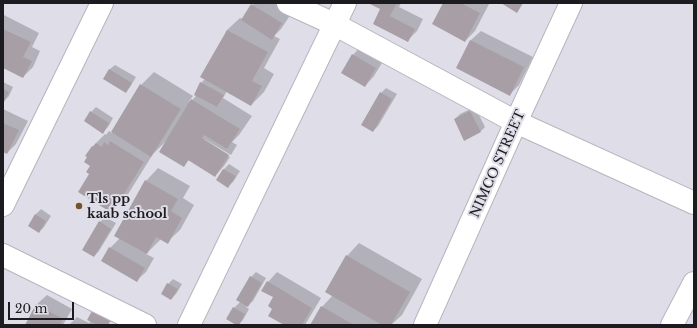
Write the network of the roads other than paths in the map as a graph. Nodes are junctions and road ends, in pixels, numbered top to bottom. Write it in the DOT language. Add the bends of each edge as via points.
graph roads {
  1 [pos="102,3"];
  2 [pos="288,3"];
  3 [pos="345,3"];
  4 [pos="571,3"];
  5 [pos="334,24"];
  6 [pos="516,122"];
  7 [pos="694,203"];
  8 [pos="3,205"];
  9 [pos="3,255"];
  10 [pos="694,283"];
  11 [pos="144,325"];
  12 [pos="189,325"];
  13 [pos="425,325"];
  14 [pos="672,325"];
  1 -- 8 [label="street"];
  2 -- 5 [label="street"];
  3 -- 5 [label="street"];
  4 -- 6 [label="street, NIMCO STREET"];
  5 -- 6 [label="street"];
  5 -- 12 [label="street"];
  6 -- 7 [label="street"];
  6 -- 13 [label="street, NIMCO STREET"];
  9 -- 11 [label="street"];
  10 -- 14 [label="street"];
}
